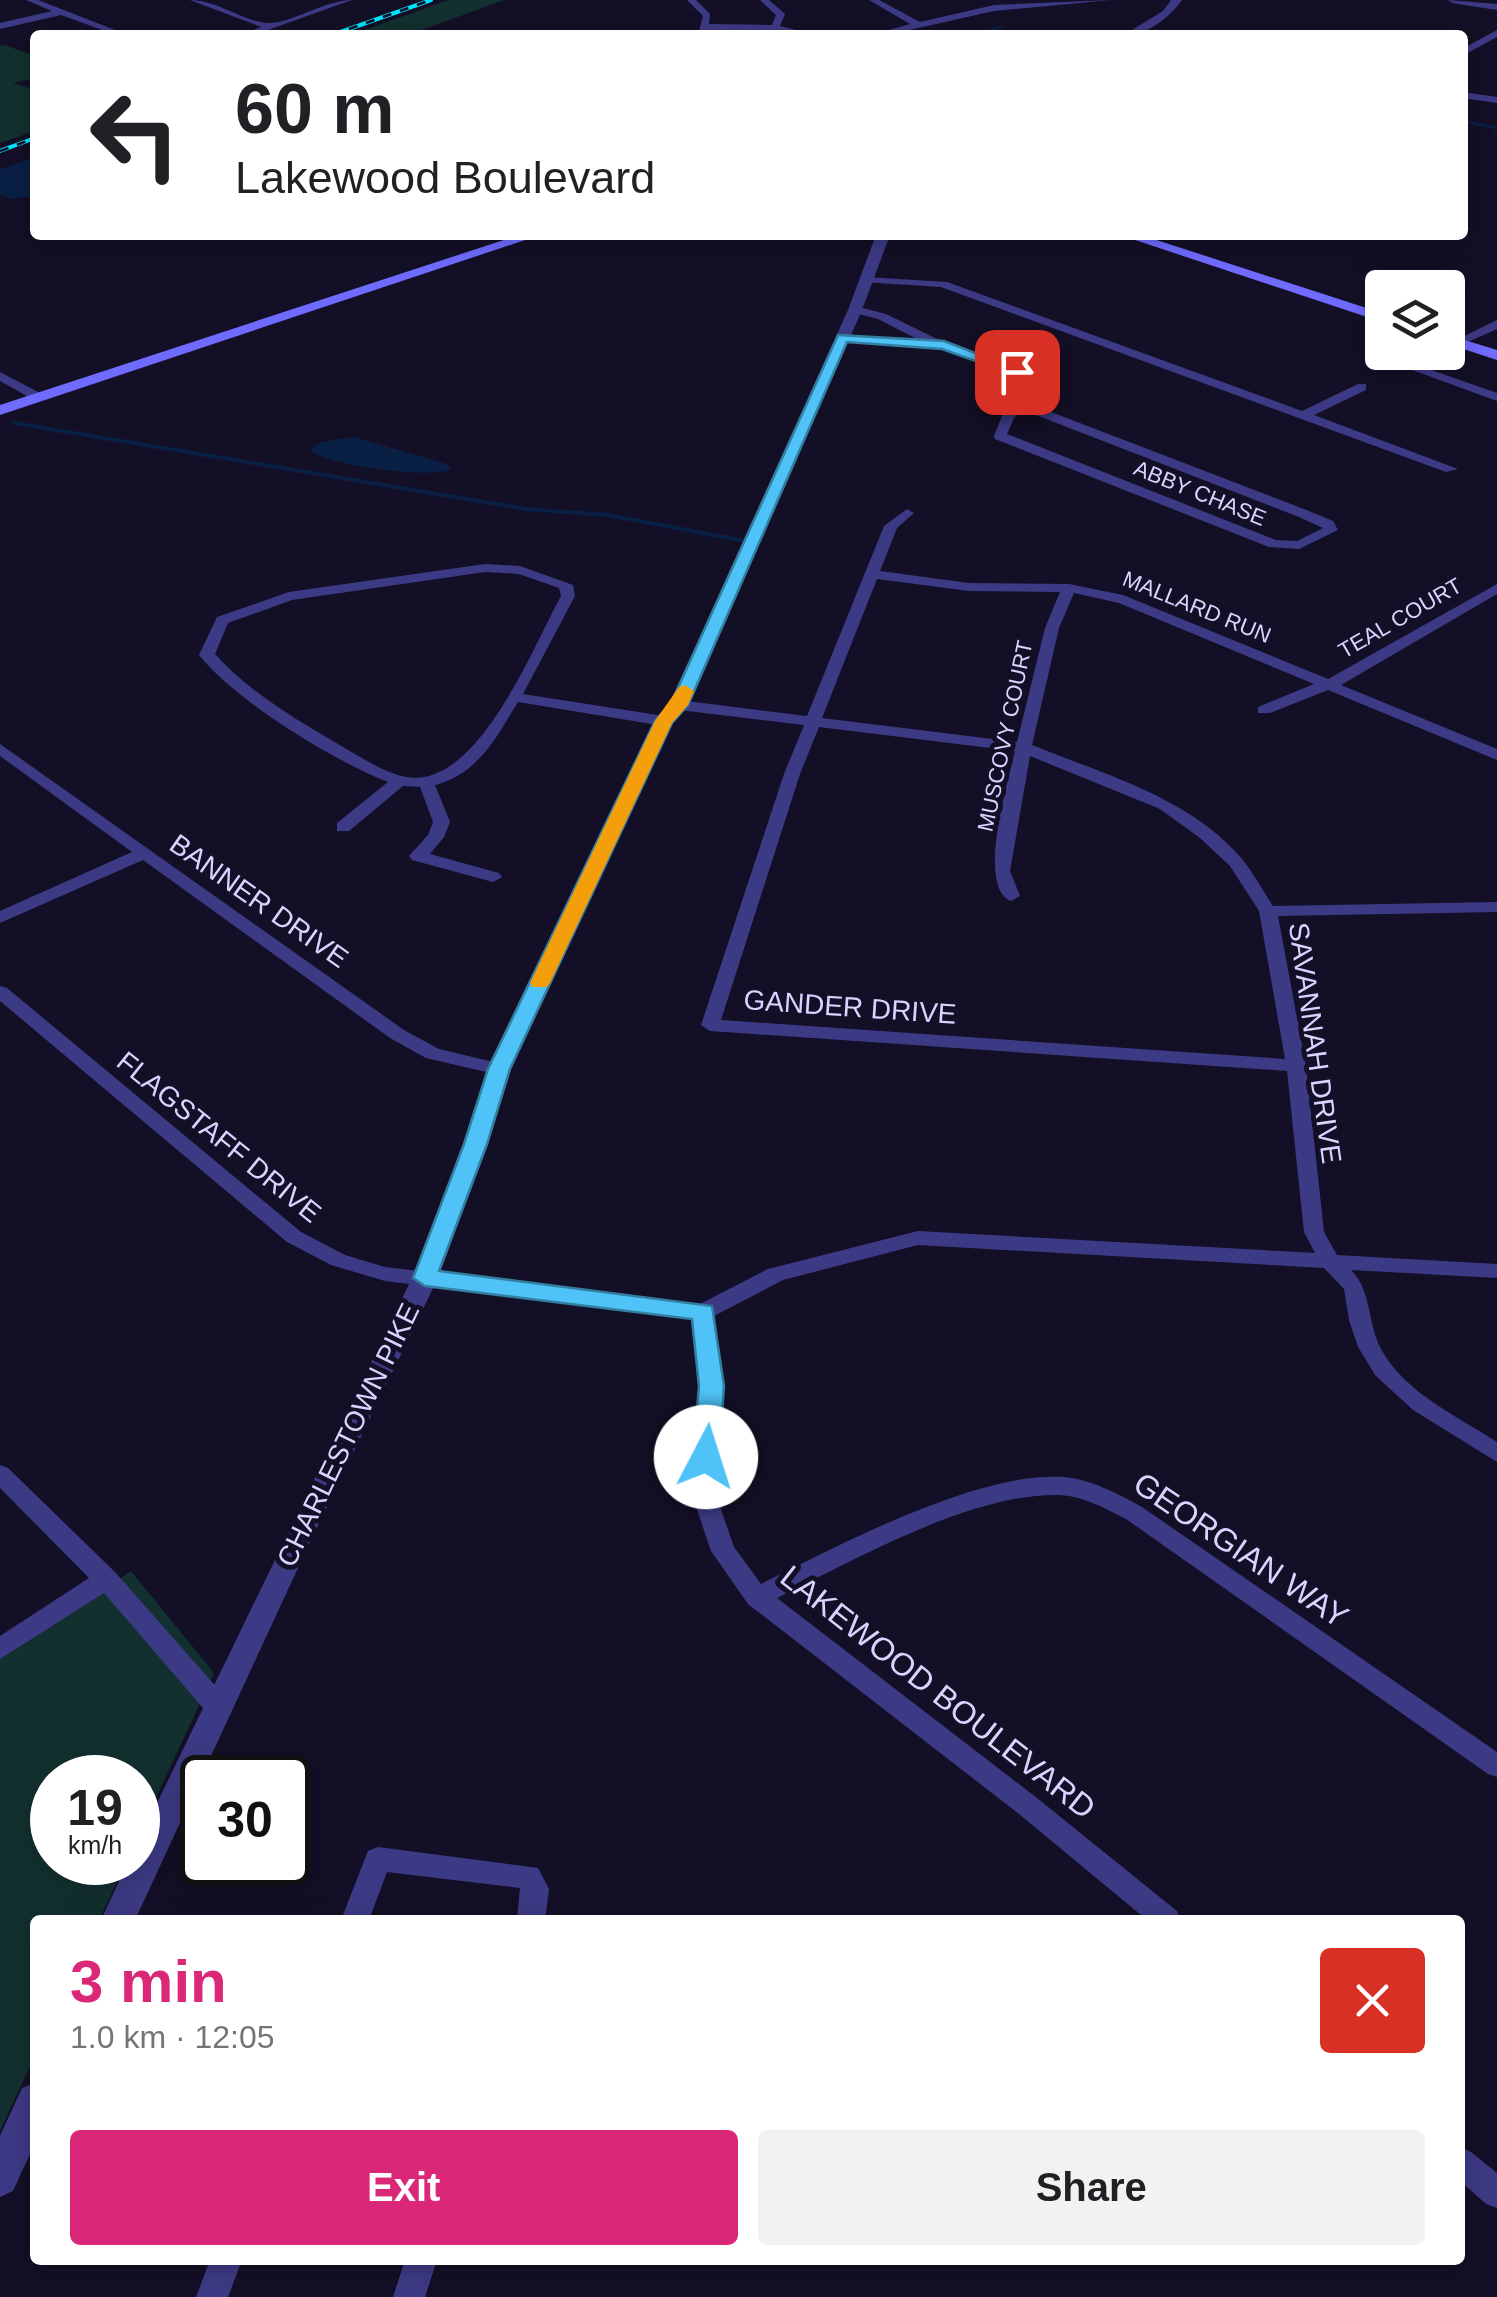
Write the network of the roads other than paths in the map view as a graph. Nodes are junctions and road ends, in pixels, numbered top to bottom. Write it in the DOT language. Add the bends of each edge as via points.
graph roads {
  1 [pos="30,0"];
  2 [pos="194,0"];
  3 [pos="348,0"];
  4 [pos="691,0"];
  5 [pos="764,0"];
  6 [pos="873,0"];
  7 [pos="982,0"];
  8 [pos="1106,0"];
  9 [pos="1176,0"];
  10 [pos="1452,0"];
  11 [pos="1038,2"];
  12 [pos="1497,7"];
  13 [pos="994,8"];
  14 [pos="62,12"];
  15 [pos="918,25"];
  16 [pos="0,26"];
  17 [pos="270,26"];
  18 [pos="776,28"];
  19 [pos="111,30"];
  20 [pos="259,30"];
  21 [pos="704,30"];
  22 [pos="728,30"];
  23 [pos="786,30"];
  24 [pos="897,30"];
  25 [pos="1138,30"];
  26 [pos="1497,33"];
  27 [pos="1468,50"];
  28 [pos="1468,96"];
  29 [pos="1497,100"];
  30 [pos="518,240"];
  31 [pos="881,240"];
  32 [pos="1142,240"];
  33 [pos="866,280"];
  34 [pos="855,310"];
  35 [pos="1365,312"];
  36 [pos="1497,324"];
  37 [pos="1465,337"];
  38 [pos="842,338"];
  39 [pos="944,345"];
  40 [pos="1465,347"];
  41 [pos="1497,355"];
  42 [pos="1419,370"];
  43 [pos="0,376"];
  44 [pos="1362,387"];
  45 [pos="38,397"];
  46 [pos="1497,397"];
  47 [pos="1021,406"];
  48 [pos="0,410"];
  49 [pos="1303,415"];
  50 [pos="1450,469"];
  51 [pos="1170,482"];
  52 [pos="907,513"];
  53 [pos="872,574"];
  54 [pos="1069,588"];
  55 [pos="1497,588"];
  56 [pos="1323,683"];
  57 [pos="514,698"];
  58 [pos="1264,710"];
  59 [pos="672,713"];
  60 [pos="814,722"];
  61 [pos="1022,747"];
  62 [pos="0,750"];
  63 [pos="1497,754"];
  64 [pos="400,780"];
  65 [pos="426,783"];
  66 [pos="343,827"];
  67 [pos="144,853"];
  68 [pos="493,877"];
  69 [pos="1011,896"];
  70 [pos="1497,907"];
  71 [pos="1268,911"];
  72 [pos="0,918"];
  73 [pos="0,992"];
  74 [pos="1296,1066"];
  75 [pos="499,1069"];
  76 [pos="1330,1262"];
  77 [pos="1497,1271"];
  78 [pos="425,1278"];
  79 [pos="703,1312"];
  80 [pos="1497,1453"];
  81 [pos="0,1474"];
  82 [pos="106,1579"];
  83 [pos="757,1596"];
  84 [pos="0,1649"];
  85 [pos="218,1707"];
  86 [pos="1497,1766"];
  87 [pos="120,1915"];
  88 [pos="357,1915"];
  89 [pos="531,1915"];
  90 [pos="1160,1915"];
  91 [pos="30,2112"];
  92 [pos="1465,2166"];
  93 [pos="0,2178"];
  94 [pos="1497,2193"];
  95 [pos="224,2265"];
  96 [pos="419,2265"];
  97 [pos="212,2297"];
  98 [pos="409,2297"];
  1 -- 14 [label="street"];
  2 -- 17 [label="street"];
  3 -- 17 [label="street"];
  4 -- 21 [label="street" via="707,16"];
  5 -- 18 [label="street" via="781,14"];
  6 -- 15 [label="street"];
  7 -- 13 [label="street"];
  8 -- 11 [label="street"];
  9 -- 25 [label="street"];
  10 -- 12 [label="street"];
  11 -- 13 [label="street"];
  13 -- 15 [label="street"];
  14 -- 16 [label="street"];
  14 -- 19 [label="street"];
  15 -- 24 [label="street"];
  17 -- 20 [label="street"];
  18 -- 22 [label="street"];
  18 -- 23 [label="street"];
  26 -- 27 [label="street"];
  28 -- 29 [label="street"];
  30 -- 45 [label="main road"];
  31 -- 33 [label="street, CHARLESTOWN PIKE"];
  32 -- 35 [label="main road"];
  33 -- 34 [label="street, CHARLESTOWN PIKE"];
  33 -- 49 [label="street" via="943,284"];
  34 -- 38 [label="street, CHARLESTOWN PIKE"];
  34 -- 39 [label="street"];
  36 -- 37 [label="street"];
  38 -- 39 [label="street"];
  38 -- 59 [label="street, CHARLESTOWN PIKE"];
  39 -- 47 [label="street" via="1023,376 1015,387"];
  40 -- 41 [label="main road"];
  42 -- 46 [label="street"];
  43 -- 45 [label="street"];
  44 -- 49 [label="street"];
  45 -- 48 [label="main road"];
  47 -- 51 [label="street, ABBY CHASE"];
  47 -- 51 [label="street, ABBY CHASE" via="1000,436"];
  49 -- 50 [label="street"];
  51 -- 51 [label="street, ABBY CHASE" via="1328,524 1331,530 1286,548"];
  52 -- 53 [label="street, GANDER DRIVE" via="891,526"];
  53 -- 54 [label="street, MALLARD RUN" via="969,587"];
  53 -- 60 [label="street, GANDER DRIVE"];
  54 -- 56 [label="street, MALLARD RUN" via="1152,610"];
  54 -- 61 [label="street, MUSCOVY COURT"];
  55 -- 56 [label="street, TEAL COURT" via="1349,676"];
  56 -- 58 [label="street, TEAL COURT"];
  56 -- 63 [label="street, MALLARD RUN"];
  57 -- 59 [label="street, SAVANNAH DRIVE"];
  57 -- 64 [label="street" via="568,596 566,585 548,577 485,568 290,596 222,620 207,655 217,671"];
  57 -- 65 [label="street" via="478,751 450,776"];
  59 -- 60 [label="street, SAVANNAH DRIVE"];
  59 -- 75 [label="street, CHARLESTOWN PIKE"];
  60 -- 61 [label="street, SAVANNAH DRIVE"];
  60 -- 74 [label="street, GANDER DRIVE" via="710,1024"];
  61 -- 69 [label="street, MUSCOVY COURT" via="1000,871"];
  61 -- 71 [label="street, SAVANNAH DRIVE" via="1166,804 1236,863"];
  62 -- 67 [label="street, BANNER DRIVE"];
  64 -- 65 [label="street"];
  64 -- 66 [label="street"];
  65 -- 68 [label="street" via="444,826 418,856"];
  67 -- 72 [label="street"];
  67 -- 75 [label="street, BANNER DRIVE" via="397,1034 433,1054"];
  70 -- 71 [label="street"];
  71 -- 74 [label="street, SAVANNAH DRIVE"];
  73 -- 78 [label="street, FLAGSTAFF DRIVE" via="294,1237 355,1268"];
  74 -- 76 [label="street, SAVANNAH DRIVE" via="1314,1232"];
  75 -- 78 [label="street, CHARLESTOWN PIKE"];
  76 -- 77 [label="street"];
  76 -- 79 [label="street" via="918,1238 776,1274"];
  76 -- 80 [label="street, SAVANNAH DRIVE" via="1354,1286 1356,1315 1375,1364 1395,1386"];
  78 -- 79 [label="street"];
  78 -- 85 [label="street, CHARLESTOWN PIKE"];
  79 -- 83 [label="street, LAKEWOOD BOULEVARD" via="712,1386 703,1492 723,1551"];
  81 -- 82 [label="street"];
  82 -- 84 [label="street"];
  82 -- 85 [label="street"];
  83 -- 86 [label="street, GEORGIAN WAY" via="874,1540 1018,1490 1060,1486 1096,1494 1134,1512"];
  83 -- 90 [label="street, LAKEWOOD BOULEVARD"];
  85 -- 87 [label="street, CHARLESTOWN PIKE"];
  88 -- 89 [label="street" via="378,1859 528,1877 535,1889"];
  91 -- 93 [label="street"];
  92 -- 94 [label="street"];
  95 -- 97 [label="street"];
  96 -- 98 [label="street"];
}
